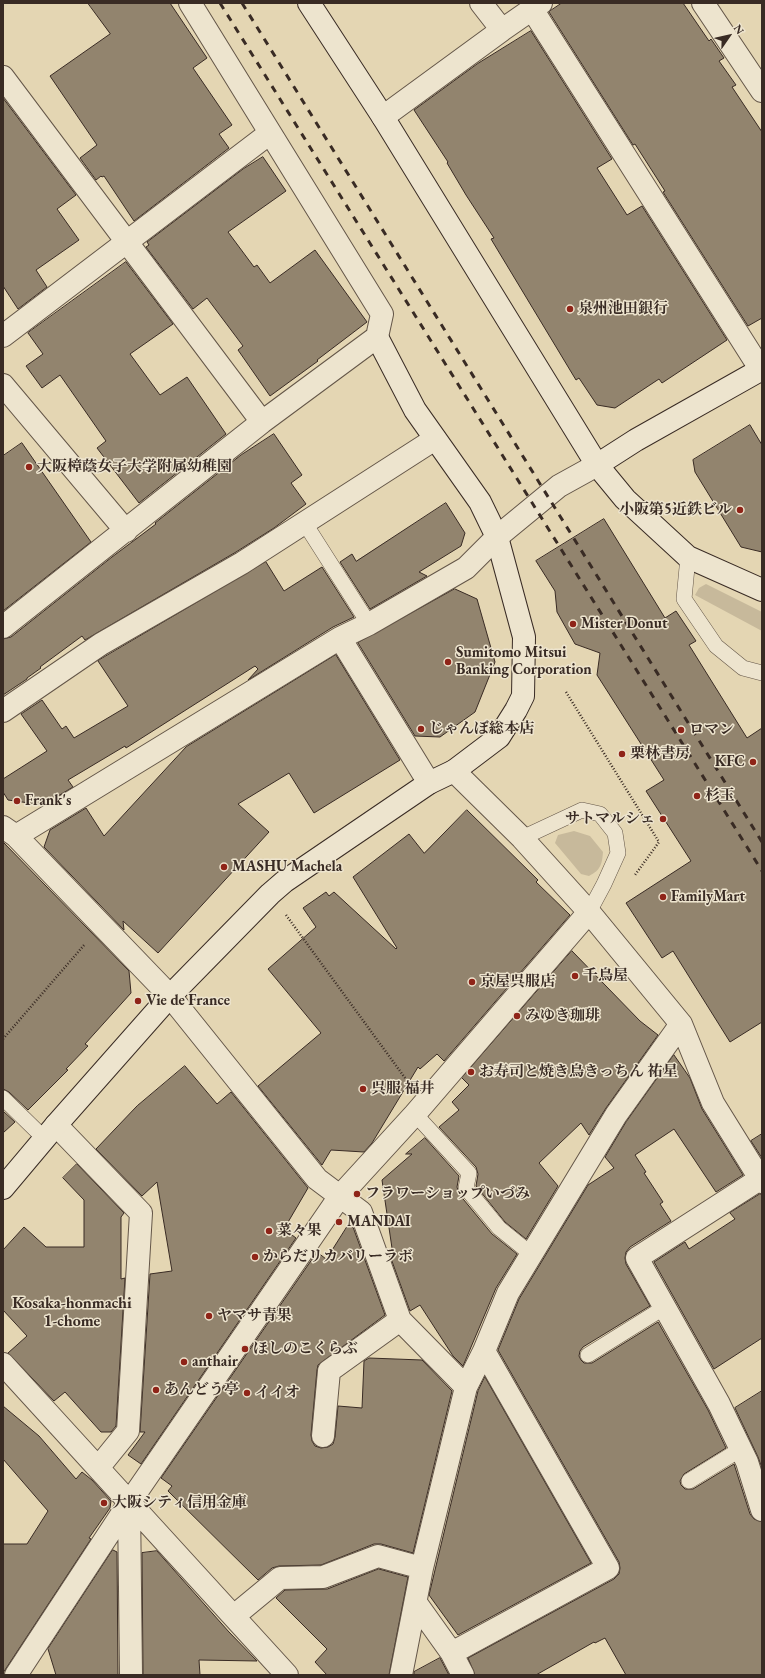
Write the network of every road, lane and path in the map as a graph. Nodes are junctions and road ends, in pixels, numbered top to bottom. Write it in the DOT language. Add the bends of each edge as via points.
graph roads {
  1 [pos="190,3"];
  2 [pos="309,3"];
  3 [pos="481,3"];
  4 [pos="703,3"];
  5 [pos="537,6"];
  6 [pos="502,30"];
  7 [pos="3,77"];
  8 [pos="762,91"];
  9 [pos="382,117"];
  10 [pos="270,133"];
  11 [pos="127,241"];
  12 [pos="3,336"];
  13 [pos="377,338"];
  14 [pos="762,370"];
  15 [pos="3,385"];
  16 [pos="262,422"];
  17 [pos="436,440"];
  18 [pos="597,465"];
  19 [pos="304,522"];
  20 [pos="126,531"];
  21 [pos="497,537"];
  22 [pos="688,557"];
  23 [pos="762,590"];
  24 [pos="369,624"];
  25 [pos="3,627"];
  26 [pos="340,638"];
  27 [pos="762,673"];
  28 [pos="3,711"];
  29 [pos="454,771"];
  30 [pos="429,783"];
  31 [pos="10,832"];
  32 [pos="522,838"];
  33 [pos="270,894"];
  34 [pos="589,912"];
  35 [pos="101,925"];
  36 [pos="170,996"];
  37 [pos="681,1024"];
  38 [pos="3,1039"];
  39 [pos="3,1098"];
  40 [pos="419,1108"];
  41 [pos="51,1132"];
  42 [pos="761,1180"];
  43 [pos="3,1188"];
  44 [pos="340,1196"];
  45 [pos="531,1254"];
  46 [pos="665,1307"];
  47 [pos="400,1320"];
  48 [pos="484,1351"];
  49 [pos="588,1355"];
  50 [pos="3,1364"];
  51 [pos="466,1387"];
  52 [pos="323,1436"];
  53 [pos="741,1449"];
  54 [pos="98,1468"];
  55 [pos="689,1481"];
  56 [pos="129,1503"];
  57 [pos="762,1510"];
  58 [pos="422,1568"];
  59 [pos="416,1603"];
  60 [pos="234,1616"];
  61 [pos="451,1652"];
  62 [pos="278,1670"];
  63 [pos="16,1675"];
  64 [pos="131,1675"];
  65 [pos="401,1675"];
  66 [pos="463,1675"];
  1 -- 10 [label="street"];
  2 -- 9 [label="street"];
  3 -- 6 [label="street"];
  4 -- 8 [label="street"];
  5 -- 6 [label="street"];
  5 -- 14 [label="street"];
  6 -- 9 [label="street"];
  7 -- 11 [label="street"];
  9 -- 18 [label="street"];
  10 -- 11 [label="street"];
  10 -- 13 [label="street" via="382,314"];
  11 -- 12 [label="street"];
  11 -- 16 [label="street"];
  13 -- 16 [label="street"];
  13 -- 17 [label="street" via="415,410"];
  14 -- 18 [label="street" via="636,440"];
  15 -- 20 [label="street"];
  16 -- 20 [label="street"];
  17 -- 19 [label="street"];
  17 -- 21 [label="street" via="480,502"];
  18 -- 21 [label="street" via="559,486"];
  18 -- 22 [label="street" via="625,499"];
  19 -- 24 [label="lane"];
  19 -- 28 [label="street" via="242,563 101,644"];
  20 -- 25 [label="street"];
  21 -- 24 [label="street" via="466,568"];
  21 -- 29 [label="street" via="524,637 523,696 499,737"];
  22 -- 23 [label="street"];
  22 -- 27 [label="lane" via="684,599 716,646 743,668"];
  24 -- 26 [label="street"];
  26 -- 30 [label="street"];
  26 -- 31 [label="street"];
  29 -- 30 [label="street"];
  29 -- 32 [label="street"];
  30 -- 33 [label="street" via="285,881"];
  31 -- 35 [label="street"];
  32 -- 34 [label="street"];
  32 -- 34 [label="lane" via="582,810 600,814 615,833 618,853"];
  33 -- 36 [label="street"];
  33 -- 40 [label="path"];
  34 -- 37 [label="street"];
  34 -- 40 [label="street"];
  35 -- 36 [label="street"];
  35 -- 38 [label="path"];
  36 -- 41 [label="street"];
  36 -- 44 [label="street" via="317,1179"];
  37 -- 42 [label="street" via="713,1103"];
  37 -- 45 [label="street" via="616,1115"];
  39 -- 41 [label="lane"];
  40 -- 44 [label="street"];
  40 -- 45 [label="lane" via="469,1174 466,1188 500,1228"];
  41 -- 43 [label="street"];
  41 -- 54 [label="street" via="141,1213 128,1431"];
  42 -- 46 [label="street" via="638,1258"];
  44 -- 47 [label="street" via="361,1212"];
  44 -- 56 [label="street"];
  45 -- 48 [label="street" via="508,1293"];
  46 -- 49 [label="lane"];
  46 -- 53 [label="street"];
  47 -- 51 [label="street"];
  47 -- 52 [label="street" via="329,1371"];
  48 -- 51 [label="street"];
  48 -- 61 [label="street" via="608,1568"];
  50 -- 54 [label="street"];
  51 -- 58 [label="street"];
  53 -- 55 [label="lane"];
  53 -- 57 [label="street"];
  54 -- 56 [label="street"];
  56 -- 60 [label="street"];
  56 -- 63 [label="street"];
  56 -- 64 [label="street"];
  58 -- 59 [label="street"];
  58 -- 60 [label="street" via="378,1556 323,1577 280,1578"];
  59 -- 61 [label="street"];
  59 -- 65 [label="street"];
  60 -- 62 [label="street"];
  61 -- 66 [label="street"];
}
